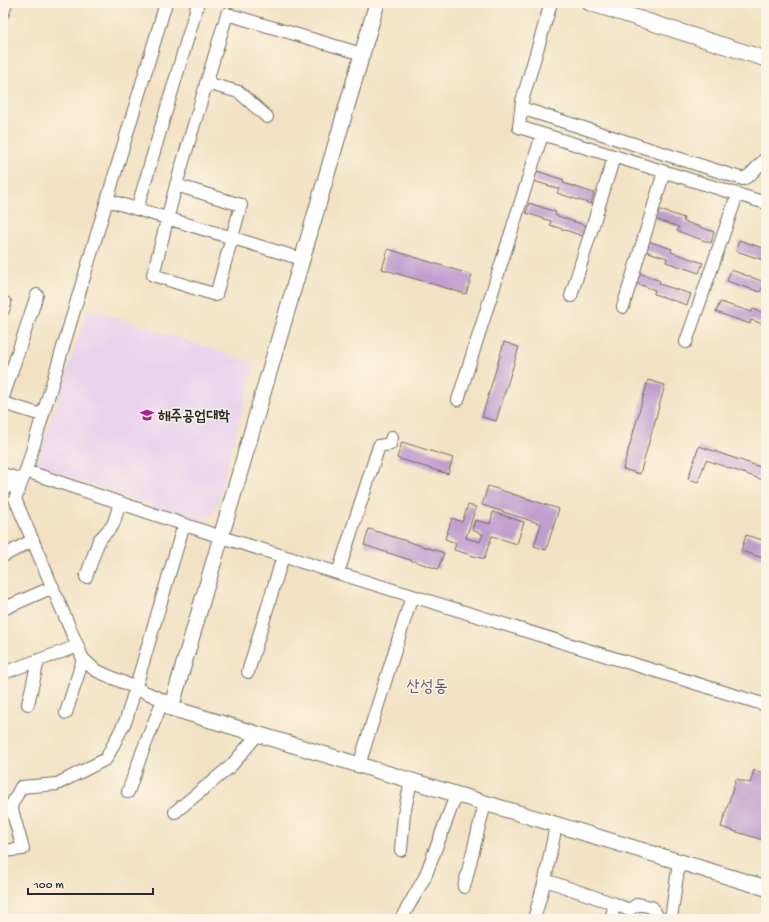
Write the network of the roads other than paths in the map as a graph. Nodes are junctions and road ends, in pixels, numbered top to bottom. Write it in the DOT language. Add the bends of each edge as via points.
graph roads {
  1 [pos="6,3"];
  2 [pos="166,3"];
  3 [pos="198,3"];
  4 [pos="377,3"];
  5 [pos="551,3"];
  6 [pos="590,3"];
  7 [pos="3,13"];
  8 [pos="362,54"];
  9 [pos="766,59"];
  10 [pos="206,83"];
  11 [pos="521,108"];
  12 [pos="267,117"];
  13 [pos="542,135"];
  14 [pos="614,157"];
  15 [pos="766,162"];
  16 [pos="664,172"];
  17 [pos="176,185"];
  18 [pos="737,194"];
  19 [pos="107,200"];
  20 [pos="766,203"];
  21 [pos="137,210"];
  22 [pos="167,218"];
  23 [pos="232,238"];
  24 [pos="302,259"];
  25 [pos="37,295"];
  26 [pos="571,296"];
  27 [pos="623,307"];
  28 [pos="686,342"];
  29 [pos="3,397"];
  30 [pos="458,400"];
  31 [pos="3,403"];
  32 [pos="42,415"];
  33 [pos="392,436"];
  34 [pos="3,474"];
  35 [pos="24,475"];
  36 [pos="3,489"];
  37 [pos="120,503"];
  38 [pos="184,524"];
  39 [pos="221,537"];
  40 [pos="33,540"];
  41 [pos="3,556"];
  42 [pos="283,556"];
  43 [pos="338,573"];
  44 [pos="86,577"];
  45 [pos="53,587"];
  46 [pos="412,596"];
  47 [pos="3,609"];
  48 [pos="78,646"];
  49 [pos="83,659"];
  50 [pos="38,661"];
  51 [pos="248,672"];
  52 [pos="3,673"];
  53 [pos="136,688"];
  54 [pos="168,702"];
  55 [pos="28,704"];
  56 [pos="766,705"];
  57 [pos="66,713"];
  58 [pos="258,734"];
  59 [pos="359,765"];
  60 [pos="411,781"];
  61 [pos="128,792"];
  62 [pos="456,795"];
  63 [pos="485,803"];
  64 [pos="175,812"];
  65 [pos="556,825"];
  66 [pos="401,850"];
  67 [pos="3,851"];
  68 [pos="679,862"];
  69 [pos="545,880"];
  70 [pos="464,887"];
  71 [pos="766,888"];
  72 [pos="615,904"];
  73 [pos="401,919"];
  74 [pos="534,919"];
  75 [pos="611,919"];
  76 [pos="659,919"];
  77 [pos="671,919"];
  1 -- 7 [label="street"];
  2 -- 19 [label="street"];
  3 -- 21 [label="street"];
  4 -- 8 [label="main road"];
  5 -- 11 [label="street"];
  6 -- 9 [label="main road"];
  8 -- 10 [label="street" via="227,14"];
  8 -- 24 [label="main road"];
  10 -- 12 [label="street" via="239,92"];
  10 -- 17 [label="street"];
  11 -- 13 [label="street" via="519,127"];
  11 -- 15 [label="street" via="743,179 764,160"];
  13 -- 14 [label="street"];
  13 -- 30 [label="street"];
  14 -- 16 [label="street"];
  14 -- 26 [label="street"];
  16 -- 18 [label="street"];
  16 -- 27 [label="street"];
  17 -- 22 [label="street"];
  17 -- 23 [label="street" via="241,206"];
  18 -- 20 [label="street"];
  18 -- 28 [label="street"];
  19 -- 21 [label="street"];
  19 -- 32 [label="street"];
  21 -- 22 [label="street"];
  22 -- 23 [label="street"];
  22 -- 23 [label="street" via="153,275 216,295"];
  23 -- 24 [label="street"];
  24 -- 39 [label="main road"];
  25 -- 29 [label="street"];
  31 -- 32 [label="street"];
  32 -- 35 [label="street"];
  33 -- 43 [label="street" via="390,444 379,446"];
  34 -- 35 [label="street"];
  35 -- 36 [label="street"];
  35 -- 37 [label="street"];
  35 -- 40 [label="street" via="15,499"];
  37 -- 38 [label="street"];
  37 -- 44 [label="street" via="113,525 99,540"];
  38 -- 39 [label="street"];
  38 -- 53 [label="street"];
  39 -- 42 [label="street"];
  39 -- 54 [label="main road"];
  40 -- 41 [label="street"];
  40 -- 45 [label="street"];
  42 -- 43 [label="street"];
  42 -- 51 [label="street"];
  43 -- 46 [label="street"];
  45 -- 47 [label="street"];
  45 -- 48 [label="street"];
  46 -- 56 [label="street"];
  46 -- 59 [label="street"];
  48 -- 49 [label="street"];
  48 -- 50 [label="street"];
  49 -- 53 [label="street" via="95,670"];
  49 -- 57 [label="street"];
  50 -- 52 [label="street"];
  50 -- 55 [label="street"];
  53 -- 54 [label="street"];
  53 -- 67 [label="street" via="126,720 106,759 57,784 21,787 11,806 23,849"];
  54 -- 58 [label="main road" via="171,708"];
  54 -- 61 [label="street" via="143,750"];
  58 -- 59 [label="main road"];
  58 -- 64 [label="street" via="231,766"];
  59 -- 60 [label="main road"];
  60 -- 62 [label="main road"];
  60 -- 66 [label="street" via="404,814"];
  62 -- 63 [label="main road"];
  62 -- 73 [label="street" via="425,877"];
  63 -- 65 [label="main road"];
  63 -- 70 [label="street"];
  65 -- 68 [label="main road"];
  65 -- 69 [label="street"];
  68 -- 71 [label="main road"];
  68 -- 77 [label="street"];
  69 -- 72 [label="street"];
  69 -- 74 [label="street"];
  72 -- 75 [label="street"];
  72 -- 76 [label="street" via="629,910 638,904 652,907"];
}
